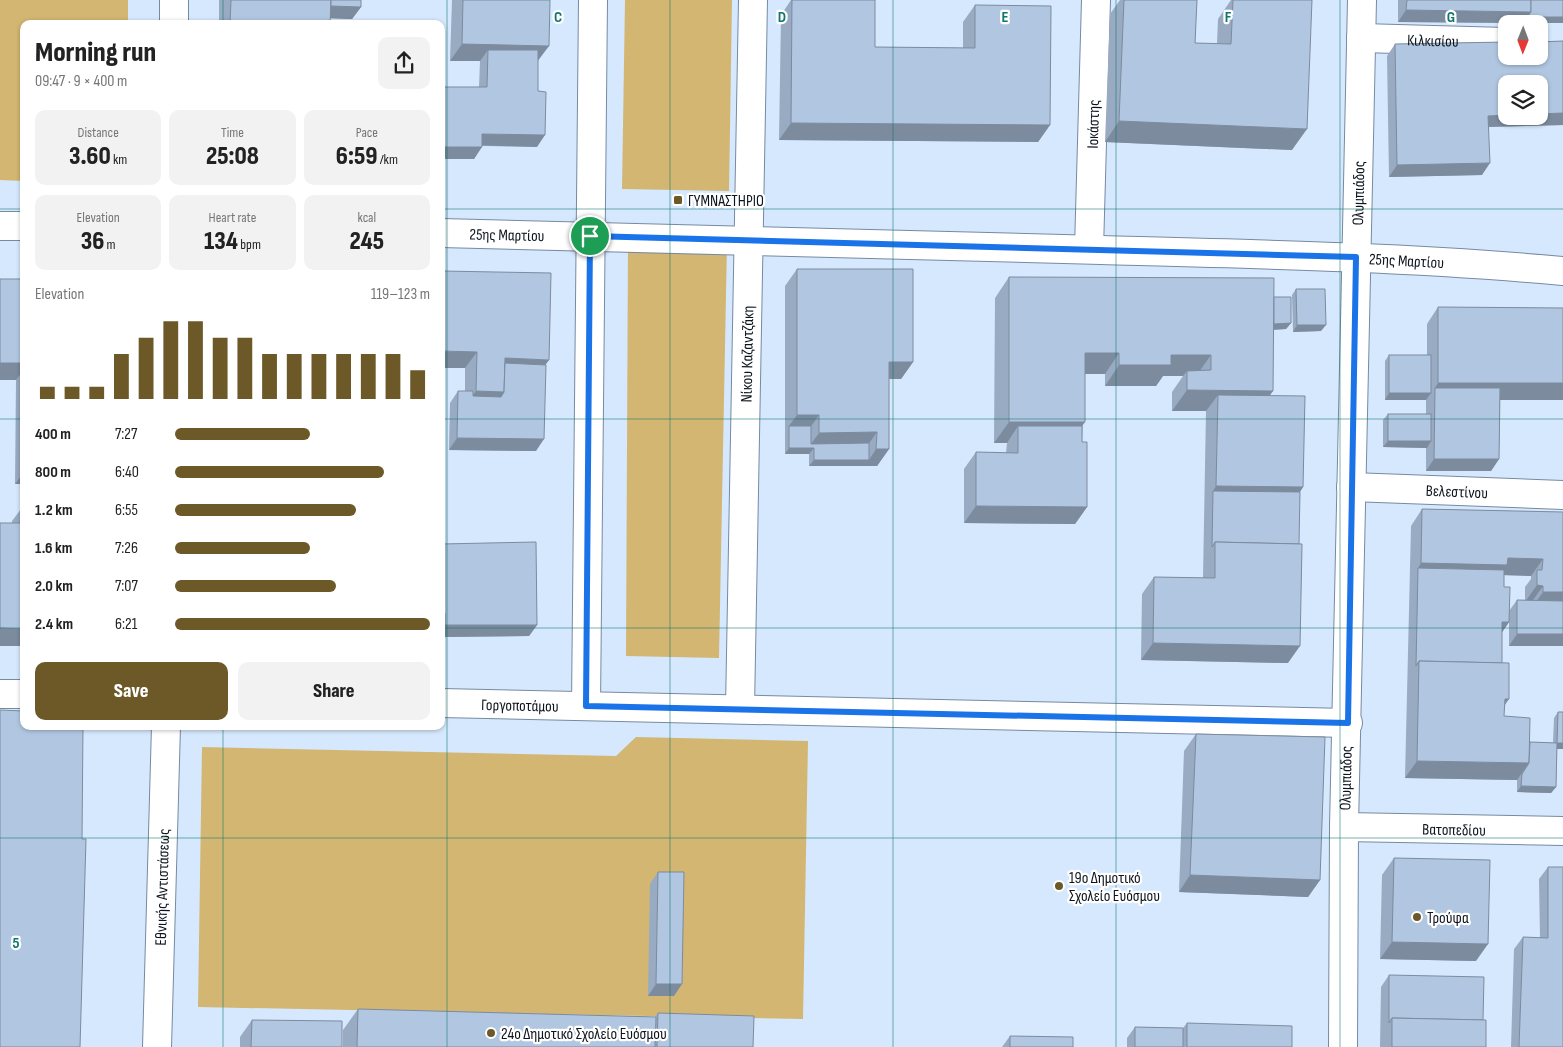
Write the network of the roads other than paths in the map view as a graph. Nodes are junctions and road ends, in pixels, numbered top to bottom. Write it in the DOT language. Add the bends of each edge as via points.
graph roads {
  1 [pos="174,0"];
  2 [pos="593,0"];
  3 [pos="753,0"];
  4 [pos="1096,0"];
  5 [pos="1362,0"];
  6 [pos="174,20"];
  7 [pos="1361,38"];
  8 [pos="1498,42"];
  9 [pos="0,226"];
  10 [pos="20,226"];
  11 [pos="445,233"];
  12 [pos="590,236"];
  13 [pos="750,239"];
  14 [pos="1089,249"];
  15 [pos="1356,257"];
  16 [pos="1563,271"];
  17 [pos="1351,487"];
  18 [pos="1563,495"];
  19 [pos="0,694"];
  20 [pos="20,694"];
  21 [pos="445,703"];
  22 [pos="586,706"];
  23 [pos="740,709"];
  24 [pos="1348,723"];
  25 [pos="166,730"];
  26 [pos="1344,827"];
  27 [pos="1563,831"];
  28 [pos="157,1047"];
  29 [pos="1343,1047"];
  1 -- 6 [label="street"];
  2 -- 12 [label="street"];
  3 -- 13 [label="street, Νίκου Καζαντζάκη"];
  4 -- 14 [label="street, Ιοκάστης"];
  5 -- 7 [label="street, Ολυμπιάδος"];
  7 -- 8 [label="street, Κιλκισίου"];
  7 -- 15 [label="street, Ολυμπιάδος"];
  9 -- 10 [label="street"];
  11 -- 12 [label="street, 25ης Μαρτίου"];
  12 -- 13 [label="street, 25ης Μαρτίου"];
  12 -- 22 [label="street"];
  13 -- 14 [label="street, 25ης Μαρτίου"];
  13 -- 23 [label="street, Νίκου Καζαντζάκη"];
  14 -- 15 [label="street, 25ης Μαρτίου"];
  15 -- 16 [label="street, 25ης Μαρτίου"];
  15 -- 17 [label="street, Ολυμπιάδος"];
  17 -- 18 [label="street, Βελεστίνου"];
  17 -- 24 [label="street, Ολυμπιάδος"];
  19 -- 20 [label="street"];
  21 -- 22 [label="street, Γοργοποτάμου"];
  22 -- 23 [label="street, Γοργοποτάμου"];
  23 -- 24 [label="street, Γοργοποτάμου"];
  24 -- 26 [label="street, Ολυμπιάδος"];
  25 -- 28 [label="street, Εθνικής Αντιστάσεως"];
  26 -- 27 [label="street, Βατοπεδίου"];
  26 -- 29 [label="street, Ολυμπιάδος"];
}
